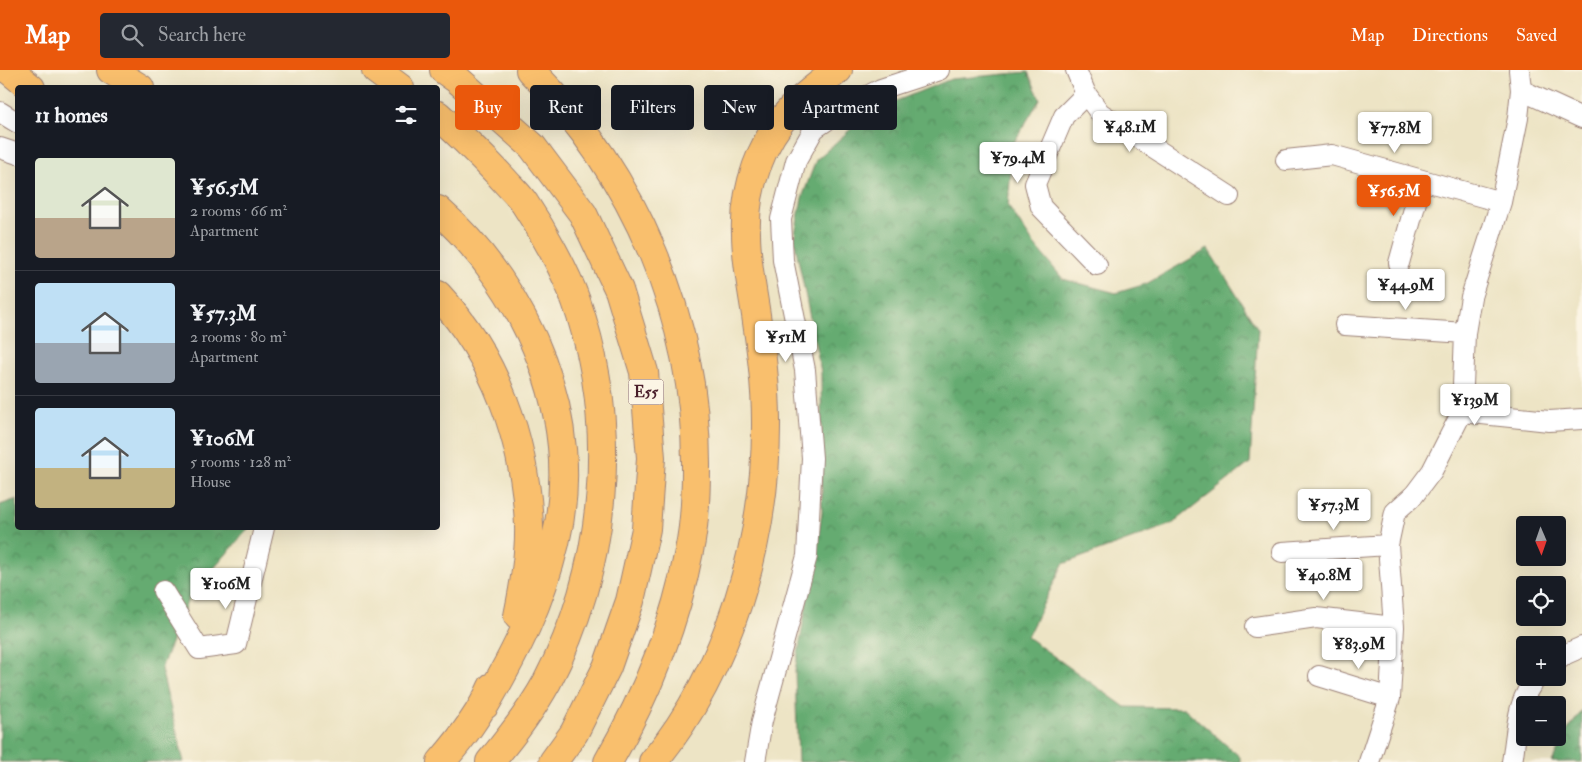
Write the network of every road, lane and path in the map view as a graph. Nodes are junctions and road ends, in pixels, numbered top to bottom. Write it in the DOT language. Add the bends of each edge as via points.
graph roads {
  1 [pos="9,70"];
  2 [pos="111,70"];
  3 [pos="376,70"];
  4 [pos="444,70"];
  5 [pos="530,70"];
  6 [pos="838,70"];
  7 [pos="939,70"];
  8 [pos="1076,70"];
  9 [pos="1520,80"];
  10 [pos="27,85"];
  11 [pos="135,85"];
  12 [pos="396,85"];
  13 [pos="1086,94"];
  14 [pos="0,112"];
  15 [pos="440,117"];
  16 [pos="1582,118"];
  17 [pos="15,121"];
  18 [pos="0,148"];
  19 [pos="15,153"];
  20 [pos="1286,160"];
  21 [pos="1422,180"];
  22 [pos="1229,196"];
  23 [pos="1501,202"];
  24 [pos="440,212"];
  25 [pos="1399,263"];
  26 [pos="1097,265"];
  27 [pos="440,297"];
  28 [pos="1345,325"];
  29 [pos="1465,333"];
  30 [pos="1462,412"];
  31 [pos="1582,419"];
  32 [pos="264,530"];
  33 [pos="1388,545"];
  34 [pos="1282,552"];
  35 [pos="163,592"];
  36 [pos="1394,626"];
  37 [pos="1255,627"];
  38 [pos="1582,647"];
  39 [pos="1566,654"];
  40 [pos="1319,676"];
  41 [pos="1530,686"];
  42 [pos="1390,698"];
  43 [pos="485,704"];
  44 [pos="441,762"];
  45 [pos="490,762"];
  46 [pos="553,762"];
  47 [pos="608,762"];
  48 [pos="653,762"];
  49 [pos="756,762"];
  50 [pos="1369,762"];
  51 [pos="1512,762"];
  1 -- 10 [label="highway"];
  2 -- 11 [label="highway"];
  3 -- 12 [label="highway"];
  4 -- 46 [label="highway, E55" via="532,146 583,214 619,290 644,372 652,458 646,529 630,601 607,667 574,733"];
  5 -- 47 [label="highway" via="587,135 617,181 645,234 669,296 692,392 696,498 690,549 679,598 647,689"];
  6 -- 48 [label="highway" via="791,109 770,138 756,167 748,200 746,232 763,366 766,420 757,528 731,623 714,662 689,712"];
  7 -- 49 [label="street" via="882,89 848,106 814,129 796,161 781,219 783,260 805,370 812,458 807,556 762,721"];
  8 -- 13 [label="street"];
  9 -- 16 [label="street"];
  9 -- 23 [label="street" via="1518,118"];
  13 -- 22 [label="street" via="1100,113"];
  13 -- 26 [label="street" via="1064,116 1036,184 1041,207"];
  14 -- 17 [label="street"];
  15 -- 45 [label="highway" via="524,202 554,252 576,299 591,352 600,402 602,454 599,502 594,550 583,594 567,639 546,683 517,729"];
  18 -- 19 [label="street"];
  20 -- 21 [label="street" via="1332,155"];
  21 -- 23 [label="street"];
  21 -- 25 [label="street"];
  23 -- 29 [label="street" via="1471,297"];
  24 -- 43 [label="highway" via="479,252 524,319 551,384 563,459 556,541 544,580 530,620"];
  27 -- 43 [label="highway" via="465,327 488,365 518,446 525,483 529,526 518,616"];
  28 -- 29 [label="street"];
  29 -- 30 [label="street"];
  30 -- 31 [label="street" via="1548,421"];
  30 -- 33 [label="street" via="1432,471 1414,496 1395,512"];
  32 -- 35 [label="street" via="236,644 199,649"];
  33 -- 34 [label="street"];
  33 -- 36 [label="street"];
  36 -- 37 [label="street" via="1316,618"];
  36 -- 42 [label="street"];
  38 -- 39 [label="street"];
  40 -- 42 [label="street"];
  41 -- 51 [label="street" via="1521,705"];
  42 -- 50 [label="street"];
  43 -- 44 [label="highway"];
}
